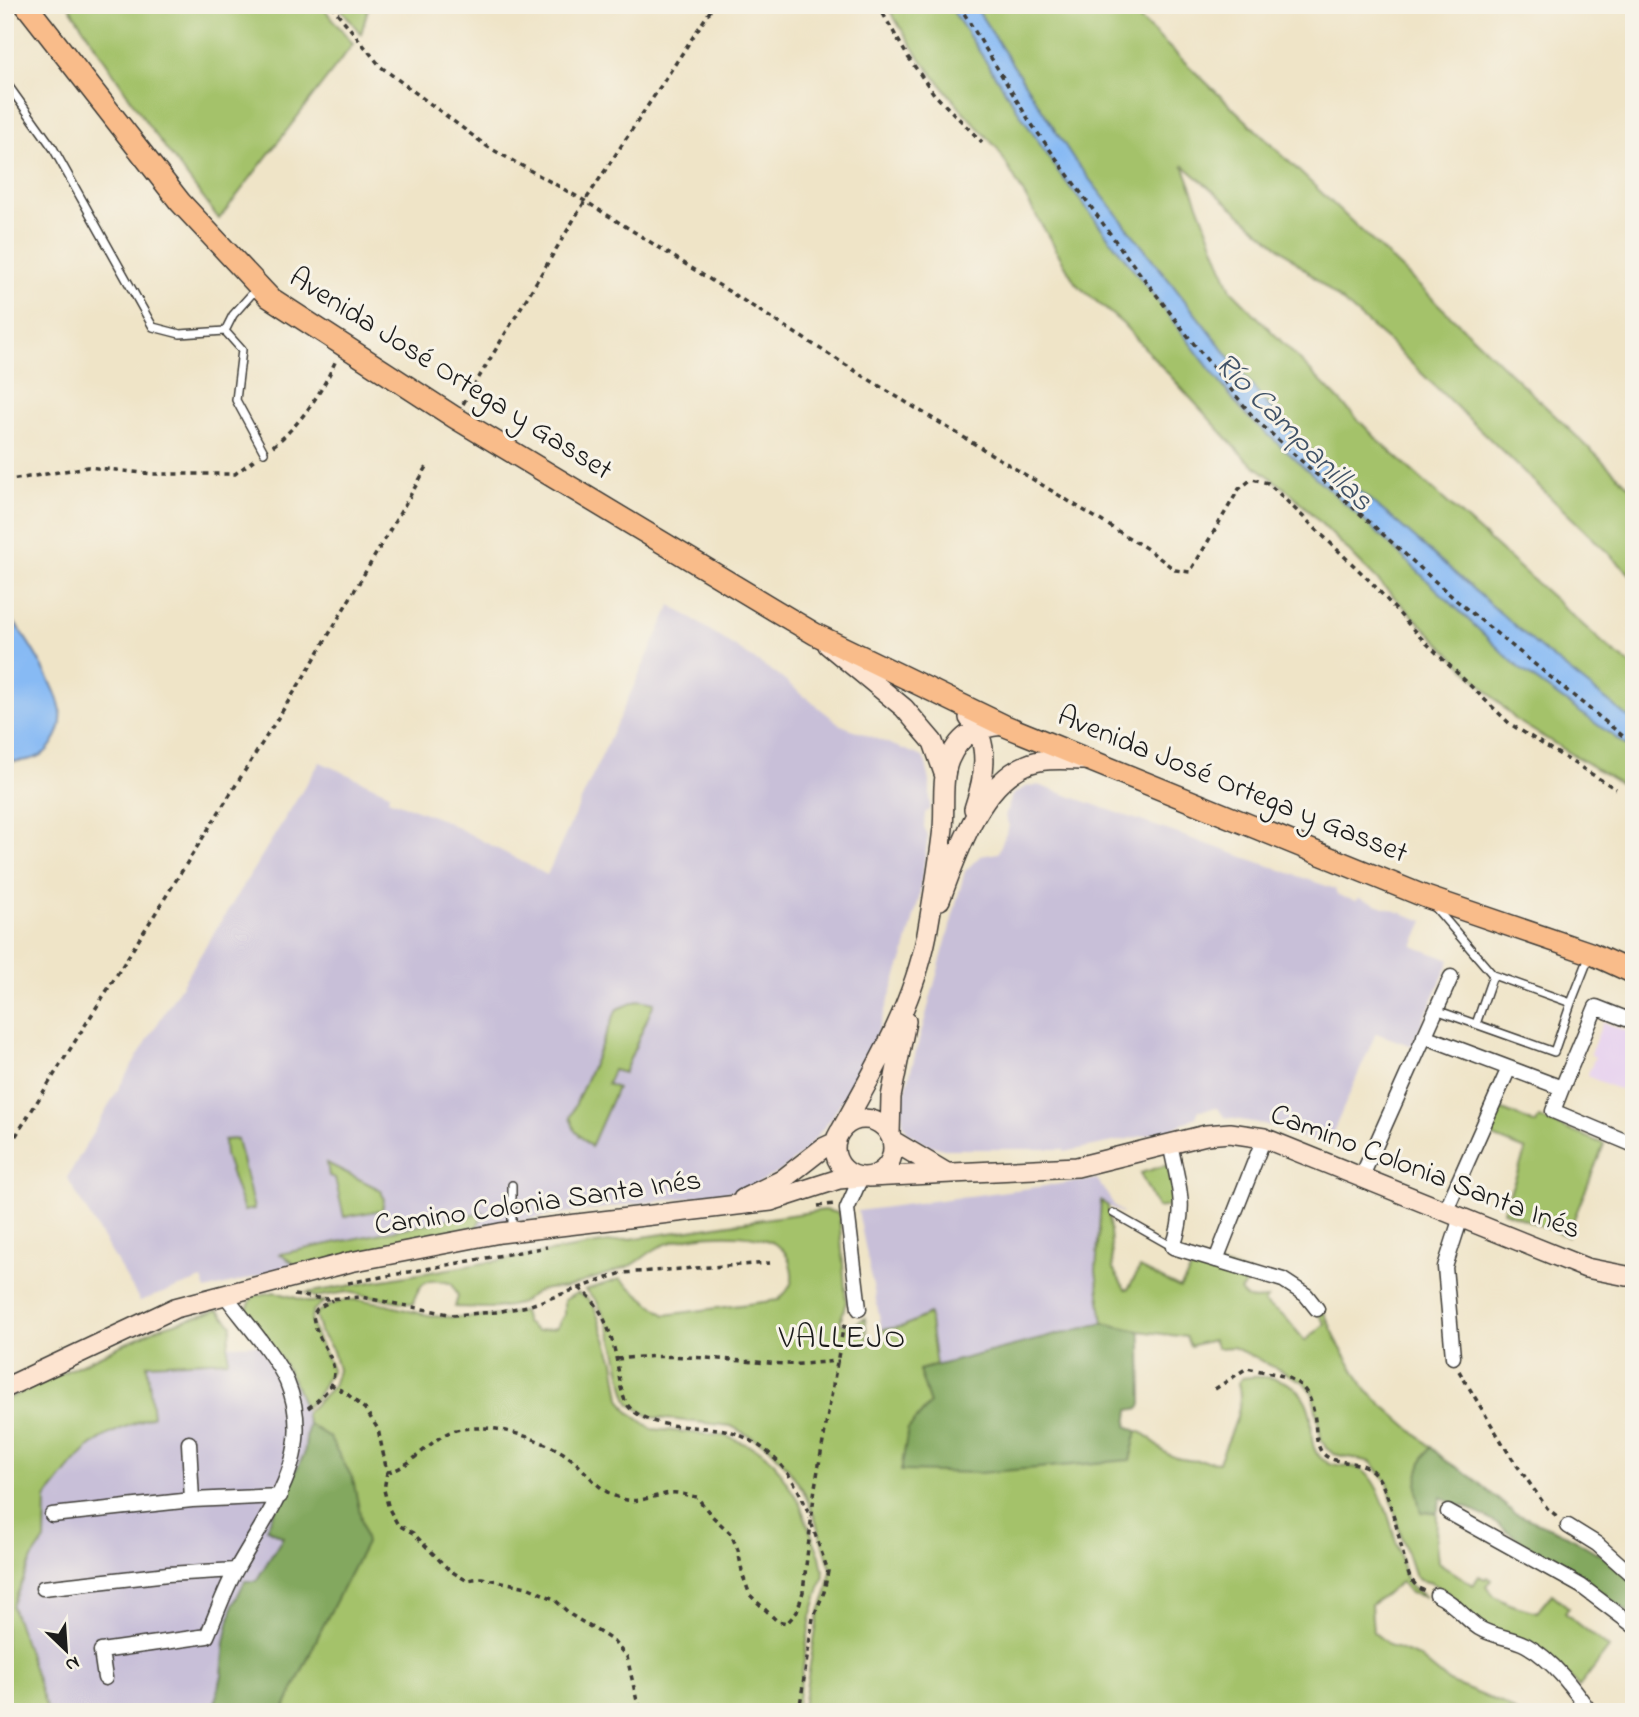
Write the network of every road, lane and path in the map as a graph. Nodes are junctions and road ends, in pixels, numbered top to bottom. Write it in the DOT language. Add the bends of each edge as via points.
graph roads {
  1 [pos="26,5"];
  2 [pos="714,5"];
  3 [pos="878,5"];
  4 [pos="959,5"];
  5 [pos="334,7"];
  6 [pos="5,81"];
  7 [pos="982,142"];
  8 [pos="585,201"];
  9 [pos="258,286"];
  10 [pos="225,331"];
  11 [pos="343,345"];
  12 [pos="454,417"];
  13 [pos="264,452"];
  14 [pos="428,465"];
  15 [pos="5,481"];
  16 [pos="816,634"];
  17 [pos="957,704"];
  18 [pos="1003,725"];
  19 [pos="978,728"];
  20 [pos="1634,745"];
  21 [pos="1090,761"];
  22 [pos="946,780"];
  23 [pos="1615,789"];
  24 [pos="968,830"];
  25 [pos="1426,897"];
  26 [pos="927,934"];
  27 [pos="1590,953"];
  28 [pos="1634,973"];
  29 [pos="1493,975"];
  30 [pos="1451,977"];
  31 [pos="911,994"];
  32 [pos="1571,1003"];
  33 [pos="1436,1010"];
  34 [pos="1634,1023"];
  35 [pos="1476,1024"];
  36 [pos="1424,1036"];
  37 [pos="1509,1068"];
  38 [pos="1562,1088"];
  39 [pos="838,1137"];
  40 [pos="891,1138"];
  41 [pos="1264,1138"];
  42 [pos="1170,1143"];
  43 [pos="1634,1145"];
  44 [pos="5,1153"];
  45 [pos="945,1172"];
  46 [pos="1362,1176"];
  47 [pos="865,1177"];
  48 [pos="512,1185"];
  49 [pos="850,1201"];
  50 [pos="726,1206"];
  51 [pos="809,1207"];
  52 [pos="1113,1213"];
  53 [pos="1453,1214"];
  54 [pos="512,1231"];
  55 [pos="547,1247"];
  56 [pos="1173,1247"];
  57 [pos="1216,1260"];
  58 [pos="770,1263"];
  59 [pos="1634,1276"];
  60 [pos="343,1284"];
  61 [pos="579,1288"];
  62 [pos="302,1291"];
  63 [pos="225,1295"];
  64 [pos="338,1297"];
  65 [pos="859,1308"];
  66 [pos="1317,1309"];
  67 [pos="1453,1357"];
  68 [pos="617,1360"];
  69 [pos="839,1362"];
  70 [pos="330,1384"];
  71 [pos="5,1388"];
  72 [pos="1215,1389"];
  73 [pos="297,1413"];
  74 [pos="189,1443"];
  75 [pos="387,1472"];
  76 [pos="280,1496"];
  77 [pos="192,1500"];
  78 [pos="1448,1512"];
  79 [pos="52,1514"];
  80 [pos="811,1522"];
  81 [pos="1568,1525"];
  82 [pos="236,1570"];
  83 [pos="1634,1577"];
  84 [pos="43,1588"];
  85 [pos="1437,1595"];
  86 [pos="1634,1626"];
  87 [pos="106,1678"];
  88 [pos="644,1712"];
  89 [pos="799,1712"];
  90 [pos="1590,1712"];
  1 -- 9 [label="main road, Avenida José Ortega y Gasset" via="180,201"];
  2 -- 8 [label="path"];
  3 -- 7 [label="path" via="934,94"];
  4 -- 20 [label="path" via="1046,145 1255,419 1457,601"];
  5 -- 8 [label="path" via="381,67 440,113 488,147"];
  6 -- 10 [label="lane" via="53,148 153,327 180,334"];
  8 -- 12 [label="path"];
  8 -- 23 [label="path" via="1175,570 1190,572 1239,489 1252,479 1268,482 1510,724"];
  9 -- 10 [label="lane"];
  9 -- 11 [label="main road, Avenida José Ortega y Gasset"];
  10 -- 13 [label="lane" via="242,350 236,400"];
  11 -- 12 [label="main road, Avenida José Ortega y Gasset"];
  11 -- 13 [label="path" via="308,409"];
  12 -- 16 [label="main road, Avenida José Ortega y Gasset"];
  13 -- 15 [label="path" via="235,474 152,474 88,467"];
  14 -- 44 [label="path" via="308,670"];
  16 -- 17 [label="main road, Avenida José Ortega y Gasset"];
  16 -- 22 [label="main road, Avenida José Ortega y Gasset" via="904,708 933,741"];
  17 -- 18 [label="main road, Avenida José Ortega y Gasset"];
  17 -- 19 [label="main road"];
  18 -- 19 [label="main road"];
  18 -- 21 [label="main road, Avenida José Ortega y Gasset"];
  19 -- 22 [label="main road, Camino Colonia Santa Inés" via="958,743 948,762"];
  19 -- 24 [label="main road, Camino Colonia Santa Inés" via="984,760"];
  21 -- 24 [label="main road, Camino Colonia Santa Inés" via="1049,759 1008,774"];
  21 -- 25 [label="main road, Avenida José Ortega y Gasset"];
  22 -- 26 [label="main road, Camino Colonia Santa Inés"];
  24 -- 26 [label="main road, Camino Colonia Santa Inés"];
  25 -- 27 [label="main road, Avenida José Ortega y Gasset"];
  25 -- 29 [label="lane"];
  26 -- 31 [label="main road, Camino Colonia Santa Inés"];
  27 -- 28 [label="main road, Avenida José Ortega y Gasset"];
  27 -- 32 [label="lane"];
  29 -- 32 [label="lane"];
  29 -- 35 [label="lane"];
  30 -- 33 [label="street"];
  31 -- 39 [label="main road, Camino Colonia Santa Inés"];
  31 -- 40 [label="main road, Camino Colonia Santa Inés" via="891,1097"];
  32 -- 35 [label="lane" via="1554,1052"];
  33 -- 35 [label="lane"];
  33 -- 36 [label="street"];
  34 -- 38 [label="street" via="1597,1007"];
  36 -- 37 [label="street"];
  36 -- 46 [label="street"];
  37 -- 38 [label="street"];
  37 -- 53 [label="street"];
  38 -- 43 [label="street" via="1553,1111"];
  39 -- 40 [label="main road" via="851,1122 868,1119"];
  39 -- 47 [label="main road" via="835,1150 841,1165"];
  39 -- 50 [label="main road, Camino Colonia Santa Inés" via="782,1180"];
  40 -- 45 [label="main road"];
  40 -- 47 [label="main road" via="888,1164"];
  41 -- 42 [label="main road, Camino Colonia Santa Inés" via="1230,1133"];
  41 -- 46 [label="main road, Camino Colonia Santa Inés"];
  41 -- 57 [label="street"];
  42 -- 45 [label="main road, Camino Colonia Santa Inés" via="1077,1167"];
  42 -- 56 [label="street" via="1182,1203"];
  45 -- 47 [label="main road, Camino Colonia Santa Inés"];
  46 -- 53 [label="main road, Camino Colonia Santa Inés"];
  47 -- 49 [label="street"];
  47 -- 50 [label="main road, Camino Colonia Santa Inés" via="839,1179 771,1202"];
  48 -- 54 [label="lane"];
  49 -- 51 [label="path"];
  49 -- 65 [label="street" via="847,1209"];
  50 -- 54 [label="main road, Camino Colonia Santa Inés"];
  52 -- 56 [label="lane"];
  53 -- 59 [label="main road, Camino Colonia Santa Inés" via="1586,1268"];
  53 -- 67 [label="street" via="1445,1267"];
  54 -- 63 [label="main road, Camino Colonia Santa Inés" via="350,1262"];
  55 -- 60 [label="path"];
  56 -- 57 [label="street"];
  57 -- 66 [label="street" via="1283,1280 1306,1295"];
  58 -- 61 [label="path" via="622,1273"];
  61 -- 64 [label="path" via="528,1306 454,1315"];
  61 -- 68 [label="path" via="596,1305"];
  62 -- 64 [label="path" via="289,1293"];
  63 -- 71 [label="main road, Camino Colonia Santa Inés" via="175,1308"];
  63 -- 73 [label="street" via="286,1380"];
  64 -- 70 [label="path" via="313,1315 332,1358"];
  65 -- 69 [label="path" via="844,1329"];
  67 -- 81 [label="path" via="1510,1454 1547,1508"];
  68 -- 69 [label="path"];
  68 -- 80 [label="path" via="628,1407 650,1422 727,1431 766,1448 799,1492"];
  69 -- 80 [label="path"];
  70 -- 73 [label="path" via="313,1405"];
  70 -- 75 [label="path" via="365,1409 378,1429"];
  72 -- 85 [label="path" via="1247,1368 1302,1385 1313,1406 1322,1454 1373,1470 1383,1485 1410,1578 1418,1588"];
  73 -- 76 [label="street" via="295,1459"];
  74 -- 77 [label="street"];
  75 -- 80 [label="path" via="452,1431 485,1428 540,1440 569,1457 600,1489 625,1500 672,1493 697,1497 731,1534 750,1595 777,1621 787,1623 797,1612 803,1592"];
  75 -- 88 [label="path" via="384,1490 398,1525 466,1580 482,1578 527,1587 554,1599 570,1615 612,1640 627,1657"];
  76 -- 77 [label="street"];
  76 -- 82 [label="street"];
  77 -- 79 [label="street"];
  78 -- 86 [label="street" via="1581,1586"];
  80 -- 89 [label="path" via="828,1571 813,1618"];
  81 -- 83 [label="street"];
  82 -- 84 [label="street"];
  82 -- 87 [label="street" via="207,1636 101,1651"];
  85 -- 90 [label="street" via="1487,1633 1525,1645 1546,1660"];
}
